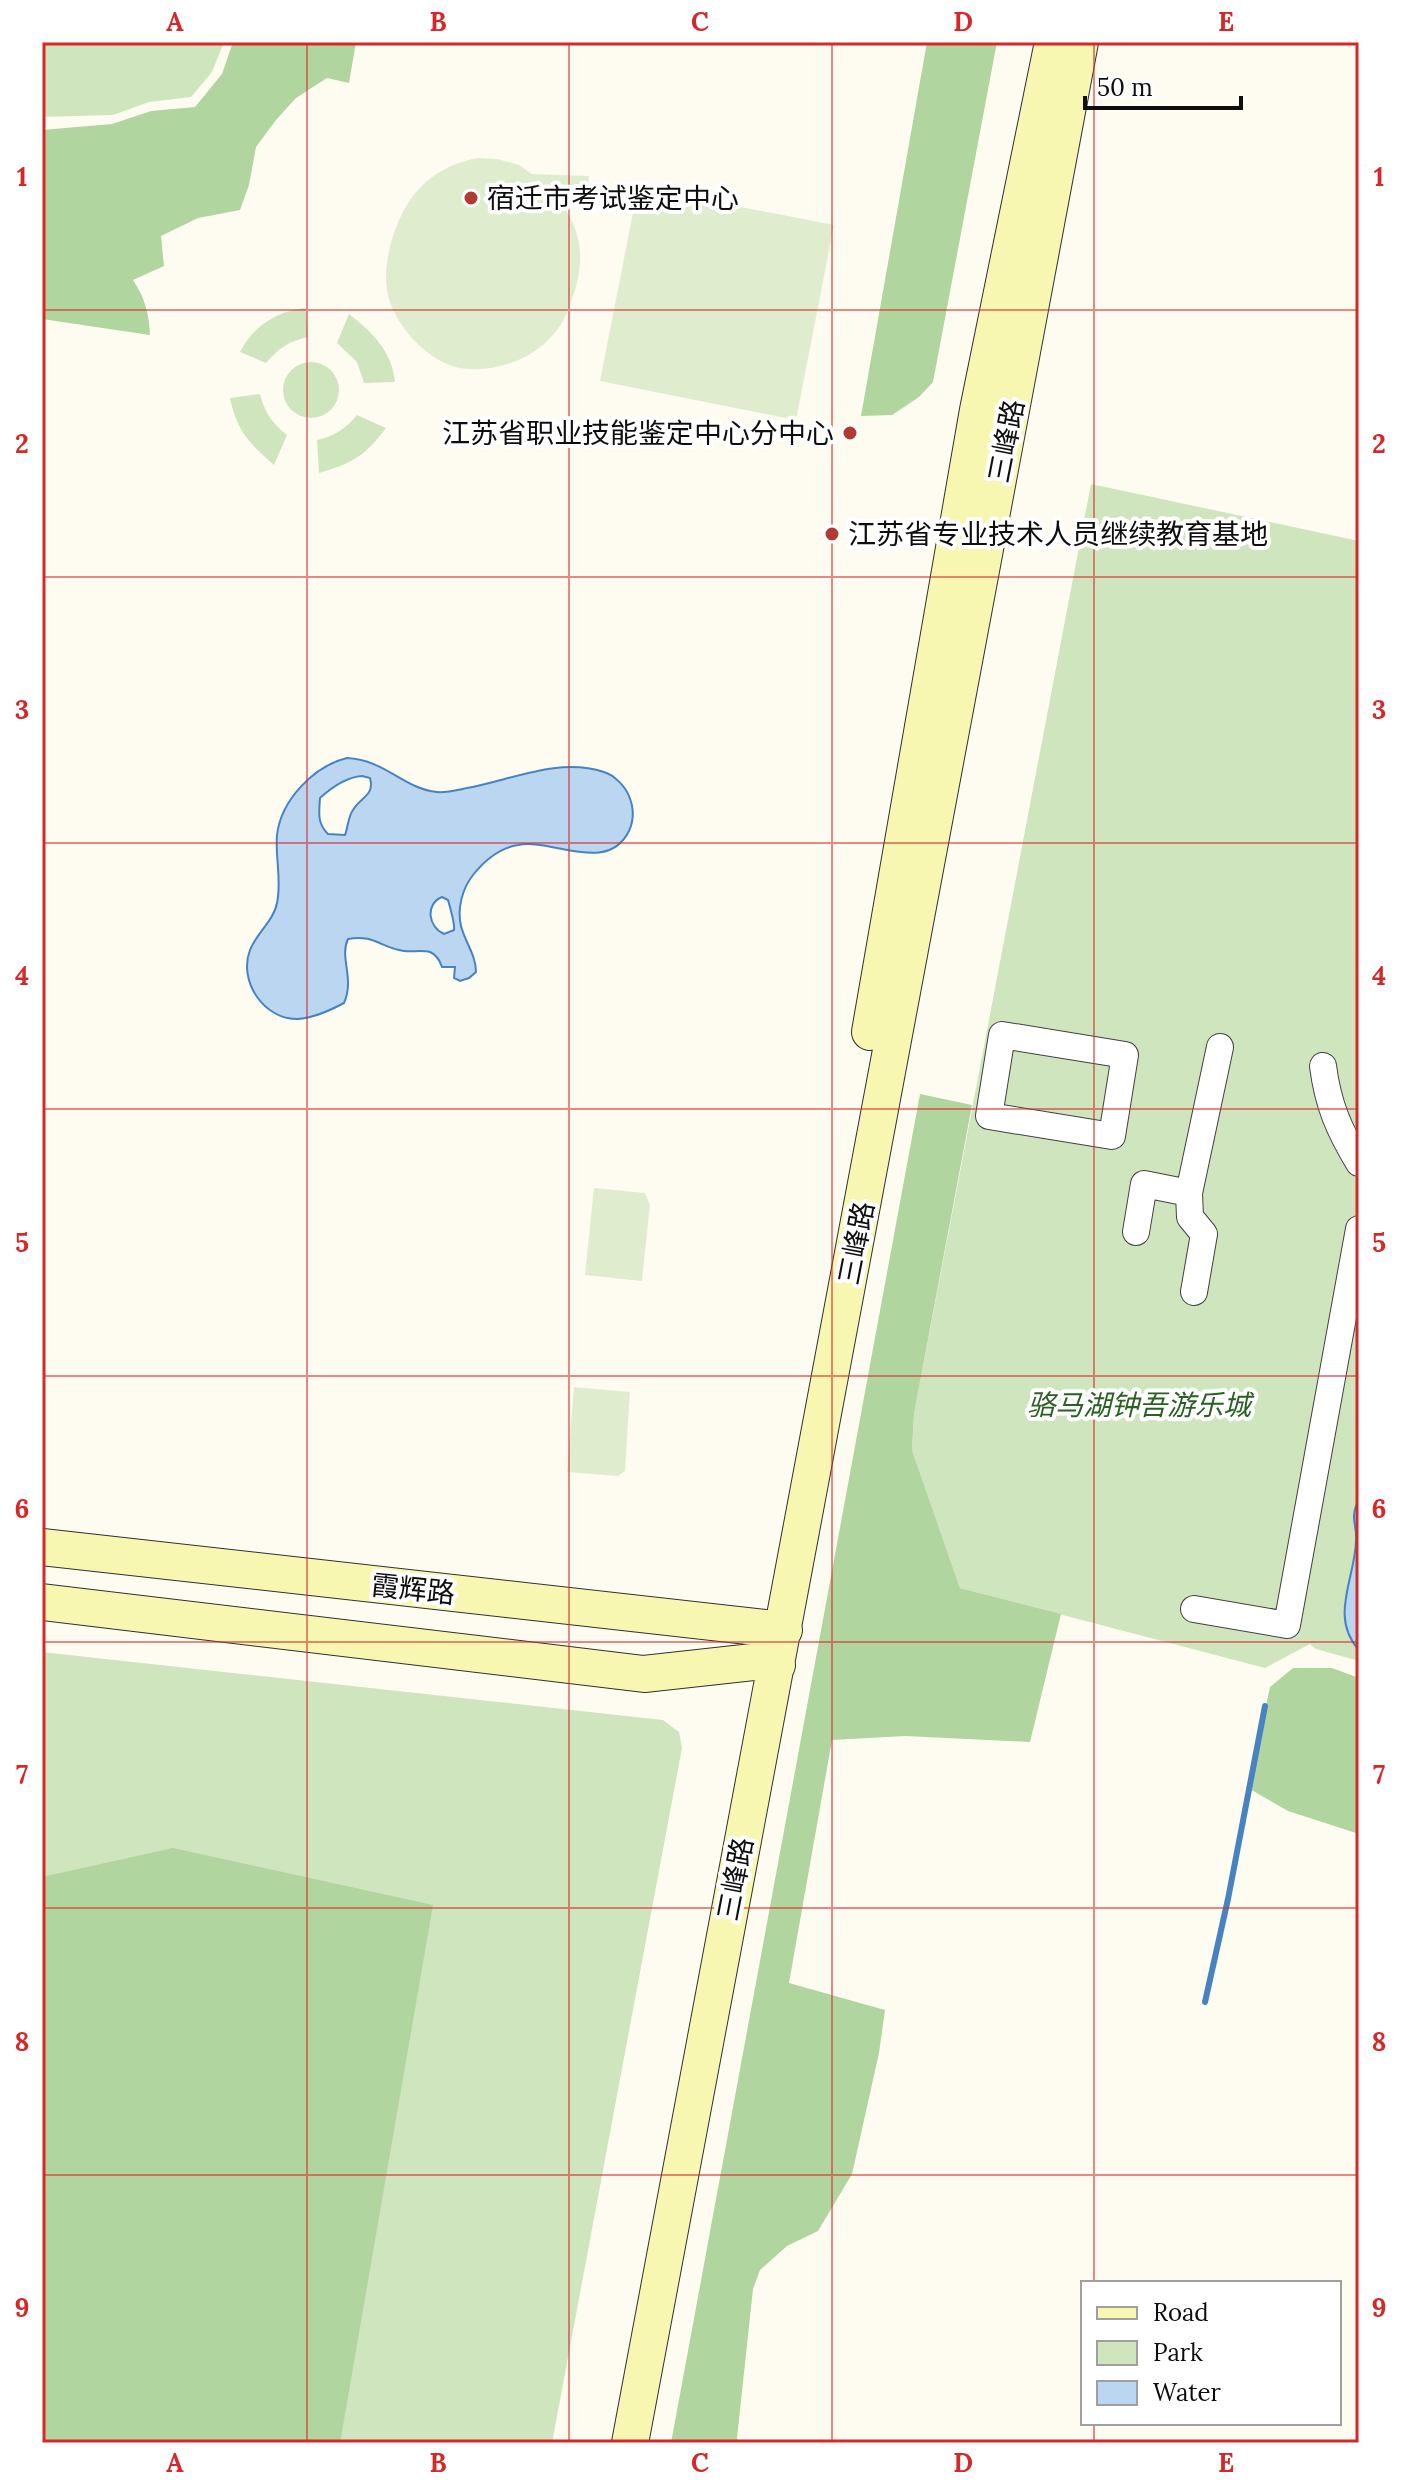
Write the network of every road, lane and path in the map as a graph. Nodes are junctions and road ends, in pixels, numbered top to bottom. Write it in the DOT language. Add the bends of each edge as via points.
graph roads {
  1 [pos="1053,42"];
  2 [pos="1080,42"];
  3 [pos="1220,1047"];
  4 [pos="1125,1055"];
  5 [pos="1323,1066"];
  6 [pos="1359,1163"];
  7 [pos="1189,1193"];
  8 [pos="1359,1229"];
  9 [pos="1136,1232"];
  10 [pos="1194,1292"];
  11 [pos="42,1547"];
  12 [pos="42,1602"];
  13 [pos="1194,1609"];
  14 [pos="768,1646"];
  15 [pos="607,2443"];
  16 [pos="630,2443"];
  1 -- 14 [label="main road, 三峰路" via="978,410"];
  2 -- 14 [label="main road, 三峰路"];
  3 -- 7 [label="street"];
  4 -- 4 [label="street" via="1112,1136 989,1116 1002,1035"];
  5 -- 6 [label="street" via="1332,1114"];
  7 -- 9 [label="street" via="1144,1184"];
  7 -- 10 [label="street" via="1190,1217 1204,1234"];
  8 -- 13 [label="street" via="1287,1625"];
  11 -- 14 [label="main road, 霞辉路"];
  12 -- 14 [label="main road, 霞辉路" via="644,1674"];
  14 -- 15 [label="main road, 三峰路"];
  14 -- 16 [label="main road, 三峰路"];
}
